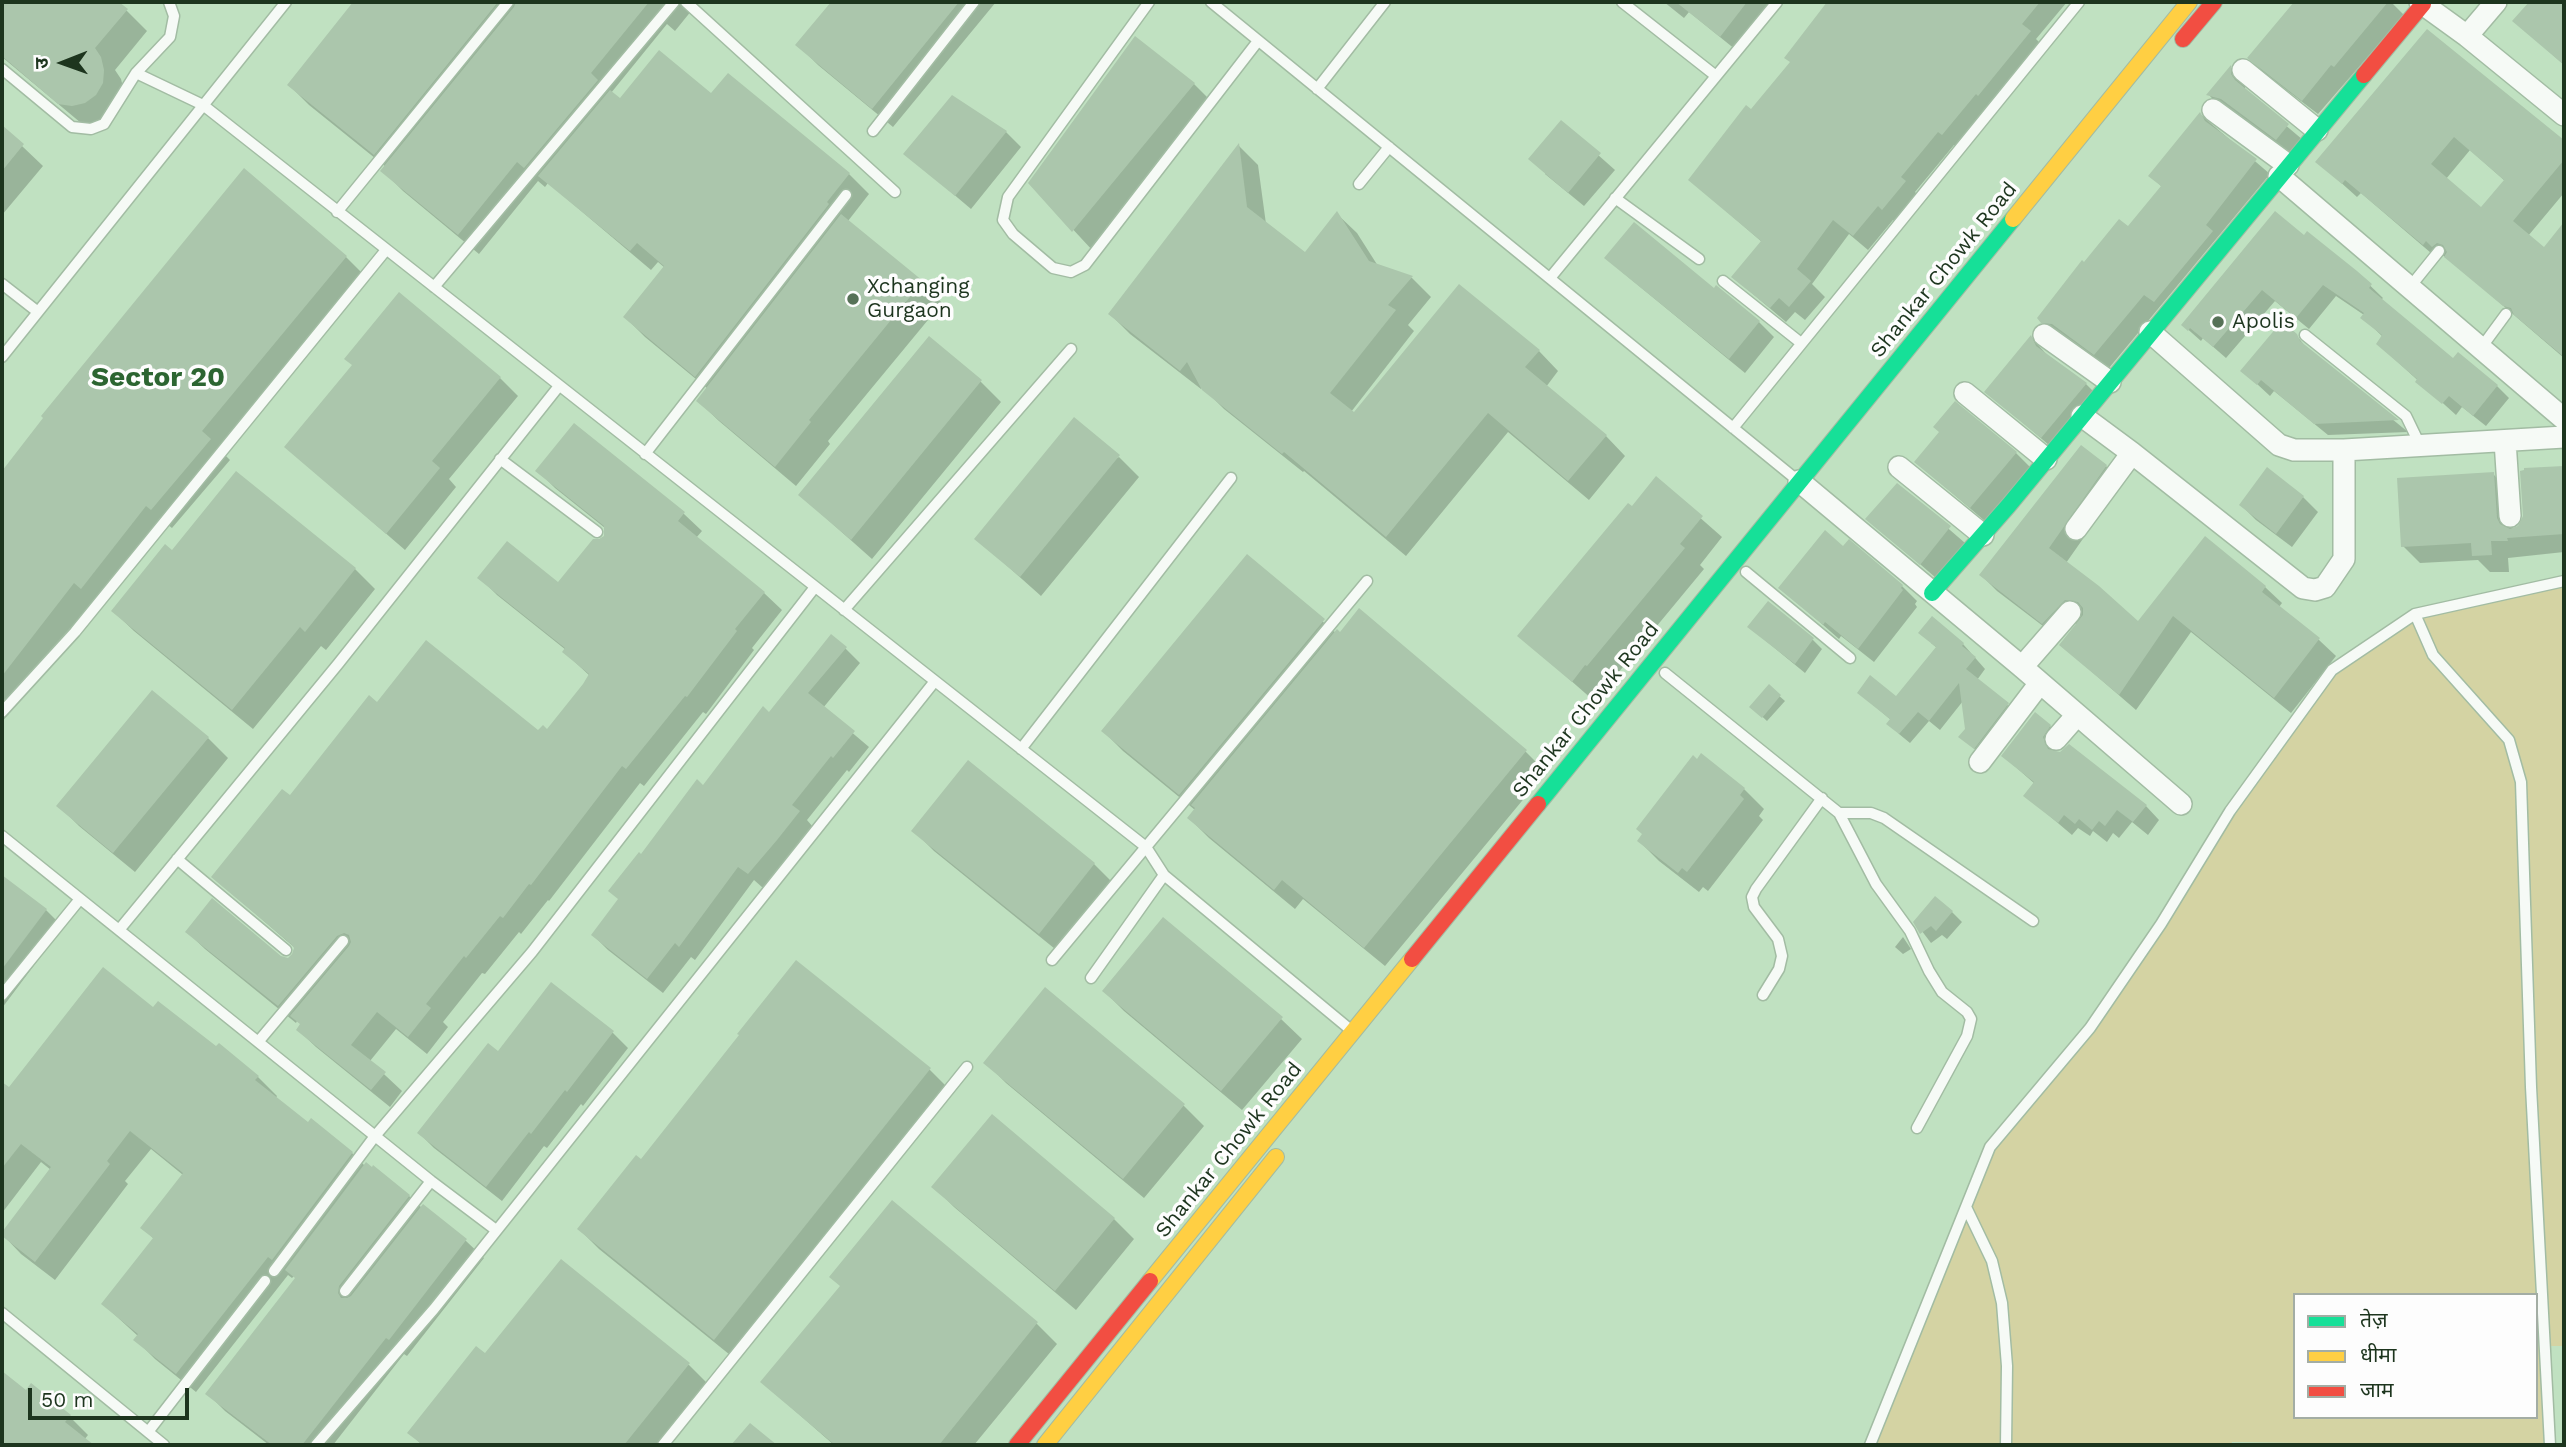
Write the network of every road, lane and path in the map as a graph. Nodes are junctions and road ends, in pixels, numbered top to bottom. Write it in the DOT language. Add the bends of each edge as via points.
graph roads {
  1 [pos="170,2"];
  2 [pos="286,2"];
  3 [pos="508,2"];
  4 [pos="674,2"];
  5 [pos="687,2"];
  6 [pos="974,2"];
  7 [pos="1149,2"];
  8 [pos="1211,2"];
  9 [pos="1385,2"];
  10 [pos="1622,2"];
  11 [pos="1777,2"];
  12 [pos="2079,2"];
  13 [pos="2189,2"];
  14 [pos="2214,2"];
  15 [pos="2496,2"];
  16 [pos="2421,3"];
  17 [pos="2467,36"];
  18 [pos="1258,41"];
  19 [pos="2171,55"];
  20 [pos="2,69"];
  21 [pos="2243,71"];
  22 [pos="136,73"];
  23 [pos="1716,76"];
  24 [pos="1317,89"];
  25 [pos="202,105"];
  26 [pos="2213,110"];
  27 [pos="2564,115"];
  28 [pos="2317,130"];
  29 [pos="873,131"];
  30 [pos="1389,147"];
  31 [pos="2283,170"];
  32 [pos="1359,184"];
  33 [pos="895,192"];
  34 [pos="846,195"];
  35 [pos="1615,198"];
  36 [pos="337,212"];
  37 [pos="386,250"];
  38 [pos="2439,251"];
  39 [pos="1699,259"];
  40 [pos="1549,278"];
  41 [pos="1723,281"];
  42 [pos="2,284"];
  43 [pos="434,288"];
  44 [pos="2410,288"];
  45 [pos="38,312"];
  46 [pos="2507,314"];
  47 [pos="1953,318"];
  48 [pos="2150,332"];
  49 [pos="2044,335"];
  50 [pos="2305,335"];
  51 [pos="1801,343"];
  52 [pos="2481,348"];
  53 [pos="1071,349"];
  54 [pos="2,358"];
  55 [pos="2110,382"];
  56 [pos="559,386"];
  57 [pos="1965,393"];
  58 [pos="2082,416"];
  59 [pos="2564,419"];
  60 [pos="1733,428"];
  61 [pos="2564,437"];
  62 [pos="2505,441"];
  63 [pos="2420,445"];
  64 [pos="2344,450"];
  65 [pos="2132,453"];
  66 [pos="645,454"];
  67 [pos="500,459"];
  68 [pos="2046,459"];
  69 [pos="1899,467"];
  70 [pos="1231,478"];
  71 [pos="1805,486"];
  72 [pos="2510,516"];
  73 [pos="2076,529"];
  74 [pos="597,532"];
  75 [pos="1983,535"];
  76 [pos="1746,572"];
  77 [pos="1367,581"];
  78 [pos="2564,581"];
  79 [pos="815,587"];
  80 [pos="1932,593"];
  81 [pos="844,610"];
  82 [pos="2070,612"];
  83 [pos="2415,614"];
  84 [pos="1690,643"];
  85 [pos="1850,658"];
  86 [pos="2022,667"];
  87 [pos="1665,673"];
  88 [pos="934,681"];
  89 [pos="2040,683"];
  90 [pos="2,712"];
  91 [pos="1632,714"];
  92 [pos="2077,715"];
  93 [pos="2056,739"];
  94 [pos="1021,749"];
  95 [pos="1980,762"];
  96 [pos="1822,799"];
  97 [pos="2181,804"];
  98 [pos="1556,808"];
  99 [pos="1839,813"];
  100 [pos="2,836"];
  101 [pos="1146,847"];
  102 [pos="177,859"];
  103 [pos="1164,875"];
  104 [pos="80,899"];
  105 [pos="2033,921"];
  106 [pos="119,930"];
  107 [pos="343,941"];
  108 [pos="286,950"];
  109 [pos="1052,960"];
  110 [pos="1091,978"];
  111 [pos="2,995"];
  112 [pos="1763,995"];
  113 [pos="1352,1031"];
  114 [pos="258,1042"];
  115 [pos="967,1067"];
  116 [pos="1917,1128"];
  117 [pos="374,1136"];
  118 [pos="1285,1146"];
  119 [pos="430,1181"];
  120 [pos="1966,1207"];
  121 [pos="496,1230"];
  122 [pos="274,1271"];
  123 [pos="265,1281"];
  124 [pos="345,1291"];
  125 [pos="2,1313"];
  126 [pos="148,1432"];
  127 [pos="164,1445"];
  128 [pos="316,1445"];
  129 [pos="663,1445"];
  130 [pos="1017,1445"];
  131 [pos="1045,1445"];
  132 [pos="1870,1445"];
  133 [pos="2006,1445"];
  134 [pos="2550,1445"];
  1 -- 22 [label="lane" via="174,16 170,37"];
  2 -- 25 [label="lane"];
  3 -- 36 [label="lane"];
  4 -- 43 [label="lane"];
  5 -- 33 [label="lane"];
  6 -- 29 [label="lane"];
  7 -- 18 [label="lane" via="1008,197 1003,220 1054,268 1071,272 1085,265"];
  8 -- 18 [label="lane"];
  9 -- 24 [label="lane"];
  10 -- 23 [label="lane"];
  11 -- 23 [label="lane"];
  12 -- 51 [label="lane"];
  13 -- 71 [label="main road, Shankar Chowk Road"];
  14 -- 19 [label="main road"];
  15 -- 17 [label="street"];
  16 -- 17 [label="street"];
  16 -- 28 [label="main road"];
  17 -- 27 [label="street"];
  18 -- 24 [label="lane"];
  20 -- 22 [label="lane" via="72,127 91,129 104,124"];
  21 -- 28 [label="street"];
  22 -- 25 [label="lane"];
  23 -- 35 [label="lane"];
  24 -- 30 [label="lane"];
  25 -- 36 [label="lane"];
  25 -- 45 [label="lane"];
  26 -- 31 [label="street"];
  28 -- 31 [label="main road"];
  30 -- 32 [label="lane"];
  30 -- 40 [label="lane"];
  31 -- 44 [label="street"];
  31 -- 48 [label="main road"];
  34 -- 66 [label="lane"];
  35 -- 39 [label="lane"];
  35 -- 40 [label="lane"];
  36 -- 37 [label="lane"];
  37 -- 43 [label="lane"];
  37 -- 90 [label="lane" via="75,632"];
  38 -- 44 [label="lane"];
  40 -- 60 [label="lane"];
  41 -- 51 [label="lane"];
  42 -- 45 [label="lane"];
  43 -- 56 [label="lane"];
  44 -- 52 [label="street"];
  45 -- 54 [label="lane"];
  46 -- 52 [label="lane"];
  47 -- 71 [label="main road, Shankar Chowk Road"];
  48 -- 55 [label="main road"];
  48 -- 64 [label="street" via="2279,446 2309,452"];
  49 -- 55 [label="street"];
  50 -- 63 [label="lane" via="2406,416"];
  51 -- 60 [label="lane"];
  52 -- 59 [label="street"];
  53 -- 81 [label="lane"];
  55 -- 58 [label="main road"];
  56 -- 66 [label="lane"];
  56 -- 67 [label="lane"];
  57 -- 68 [label="street"];
  58 -- 65 [label="street"];
  58 -- 68 [label="main road"];
  60 -- 71 [label="lane"];
  61 -- 62 [label="street"];
  62 -- 63 [label="street"];
  62 -- 72 [label="street"];
  63 -- 64 [label="street"];
  64 -- 65 [label="street" via="2344,559 2325,587 2315,590 2303,588"];
  65 -- 73 [label="street"];
  66 -- 79 [label="lane"];
  67 -- 74 [label="lane"];
  67 -- 102 [label="lane"];
  68 -- 75 [label="main road"];
  69 -- 75 [label="street"];
  70 -- 94 [label="lane"];
  71 -- 76 [label="main road, Shankar Chowk Road"];
  71 -- 80 [label="street"];
  71 -- 113 [label="main road, Shankar Chowk Road"];
  75 -- 80 [label="main road"];
  76 -- 84 [label="main road, Shankar Chowk Road"];
  76 -- 85 [label="lane"];
  77 -- 101 [label="lane"];
  78 -- 83 [label="lane"];
  79 -- 81 [label="lane"];
  79 -- 117 [label="lane" via="531,952"];
  80 -- 86 [label="street"];
  81 -- 88 [label="lane"];
  82 -- 86 [label="street"];
  83 -- 120 [label="lane" via="2332,670 2230,811 2090,1028 1990,1147"];
  83 -- 134 [label="lane" via="2432,654 2509,740 2521,782"];
  86 -- 89 [label="street"];
  87 -- 96 [label="lane"];
  88 -- 94 [label="lane"];
  88 -- 121 [label="lane"];
  89 -- 92 [label="street"];
  89 -- 95 [label="street"];
  91 -- 98 [label="main road, Shankar Chowk Road"];
  92 -- 93 [label="street"];
  92 -- 97 [label="street"];
  94 -- 101 [label="lane"];
  96 -- 99 [label="lane"];
  96 -- 112 [label="lane" via="1752,897 1754,907 1778,939 1782,956"];
  99 -- 105 [label="lane" via="1871,813 1884,818"];
  99 -- 116 [label="lane" via="1877,884 1910,931 1928,971 1970,1019 1967,1035"];
  100 -- 104 [label="lane"];
  101 -- 103 [label="lane"];
  101 -- 109 [label="lane"];
  102 -- 106 [label="lane"];
  102 -- 108 [label="lane"];
  103 -- 110 [label="lane"];
  103 -- 113 [label="lane"];
  104 -- 106 [label="lane"];
  104 -- 111 [label="lane"];
  106 -- 114 [label="lane"];
  107 -- 114 [label="lane"];
  113 -- 130 [label="main road, Shankar Chowk Road"];
  114 -- 117 [label="lane"];
  115 -- 129 [label="lane"];
  117 -- 119 [label="lane"];
  117 -- 122 [label="lane"];
  118 -- 131 [label="main road, Shankar Chowk Road"];
  119 -- 121 [label="lane"];
  119 -- 124 [label="lane"];
  120 -- 132 [label="lane"];
  120 -- 133 [label="lane" via="1992,1261 2002,1303"];
  121 -- 128 [label="lane"];
  123 -- 126 [label="lane"];
  125 -- 126 [label="lane"];
  126 -- 127 [label="lane"];
}
